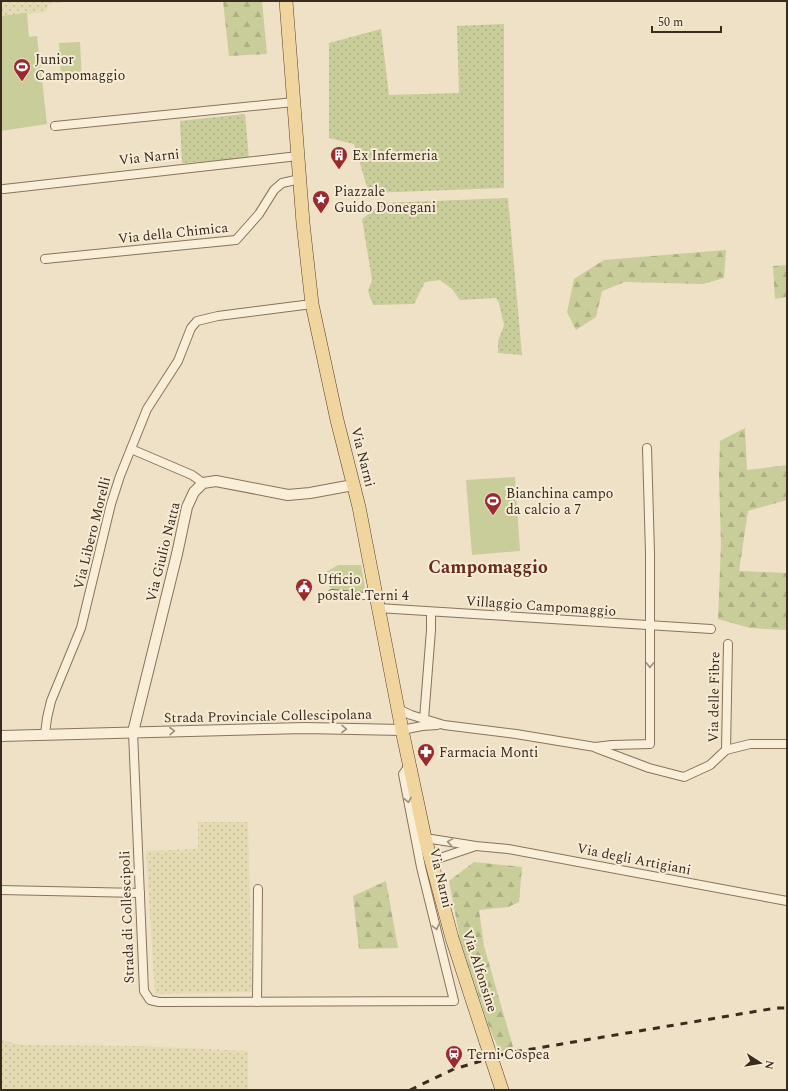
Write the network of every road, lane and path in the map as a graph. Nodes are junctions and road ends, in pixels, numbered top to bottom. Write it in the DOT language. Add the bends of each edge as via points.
graph roads {
  1 [pos="286,1"];
  2 [pos="294,102"];
  3 [pos="55,126"];
  4 [pos="298,156"];
  5 [pos="300,179"];
  6 [pos="4,189"];
  7 [pos="45,259"];
  8 [pos="312,304"];
  9 [pos="647,448"];
  10 [pos="131,449"];
  11 [pos="203,484"];
  12 [pos="353,485"];
  13 [pos="332,593"];
  14 [pos="376,602"];
  15 [pos="431,612"];
  16 [pos="650,626"];
  17 [pos="711,629"];
  18 [pos="728,644"];
  19 [pos="398,709"];
  20 [pos="424,719"];
  21 [pos="444,725"];
  22 [pos="402,730"];
  23 [pos="134,732"];
  24 [pos="45,734"];
  25 [pos="1,736"];
  26 [pos="787,744"];
  27 [pos="595,747"];
  28 [pos="726,750"];
  29 [pos="410,764"];
  30 [pos="425,838"];
  31 [pos="476,846"];
  32 [pos="431,861"];
  33 [pos="258,889"];
  34 [pos="1,890"];
  35 [pos="140,893"];
  36 [pos="787,901"];
  37 [pos="454,1001"];
  38 [pos="257,1002"];
  39 [pos="502,1090"];
  1 -- 2 [label="main road, Via Narni"];
  2 -- 3 [label="street"];
  2 -- 4 [label="main road, Via Narni"];
  4 -- 5 [label="main road, Via Narni"];
  4 -- 6 [label="street, Via Narni"];
  5 -- 7 [label="street, Via della Chimica" via="282,183 274,190 259,214 236,240"];
  5 -- 8 [label="main road, Via Narni"];
  8 -- 10 [label="street, Via Libero Morelli" via="197,321 191,328 178,361 147,409"];
  8 -- 12 [label="main road, Via Narni"];
  9 -- 16 [label="street"];
  10 -- 11 [label="street" via="192,475"];
  10 -- 24 [label="street, Via Libero Morelli" via="111,504 81,628 51,701"];
  11 -- 12 [label="street" via="216,481 288,495"];
  11 -- 23 [label="street, Via Giulio Natta" via="194,492 187,507"];
  12 -- 14 [label="main road, Via Narni"];
  13 -- 14 [label="street"];
  14 -- 15 [label="street, Villaggio Campomaggio"];
  14 -- 19 [label="main road, Via Narni"];
  15 -- 16 [label="street, Villaggio Campomaggio"];
  15 -- 20 [label="street"];
  16 -- 17 [label="street, Villaggio Campomaggio"];
  16 -- 27 [label="street, one-way" via="650,744"];
  18 -- 28 [label="street, Via delle Fibre"];
  19 -- 20 [label="street"];
  19 -- 22 [label="main road, Via Narni"];
  20 -- 21 [label="street"];
  21 -- 22 [label="street"];
  21 -- 27 [label="street"];
  23 -- 22 [label="street, Strada Provinciale Collescipolana, one-way" via="305,728"];
  22 -- 29 [label="main road, Via Narni"];
  23 -- 24 [label="street"];
  23 -- 35 [label="street, Strada di Collescipoli"];
  24 -- 25 [label="street"];
  26 -- 28 [label="street" via="750,744"];
  27 -- 28 [label="street" via="649,768 684,777 710,765"];
  29 -- 30 [label="main road, Via Narni"];
  29 -- 37 [label="street, Via Narni, one-way" via="403,774 421,867"];
  31 -- 30 [label="street, Via degli Artigiani, one-way"];
  30 -- 32 [label="main road, Via Narni"];
  31 -- 32 [label="street, Via degli Artigiani"];
  31 -- 36 [label="street, Via degli Artigiani" via="508,849"];
  32 -- 39 [label="main road, Via Alfonsine, bridge" via="452,938"];
  33 -- 38 [label="street"];
  34 -- 35 [label="street"];
  35 -- 38 [label="street, Strada di Collescipoli" via="144,991 150,1000"];
  37 -- 38 [label="street, Strada di Collescipoli"];
}
